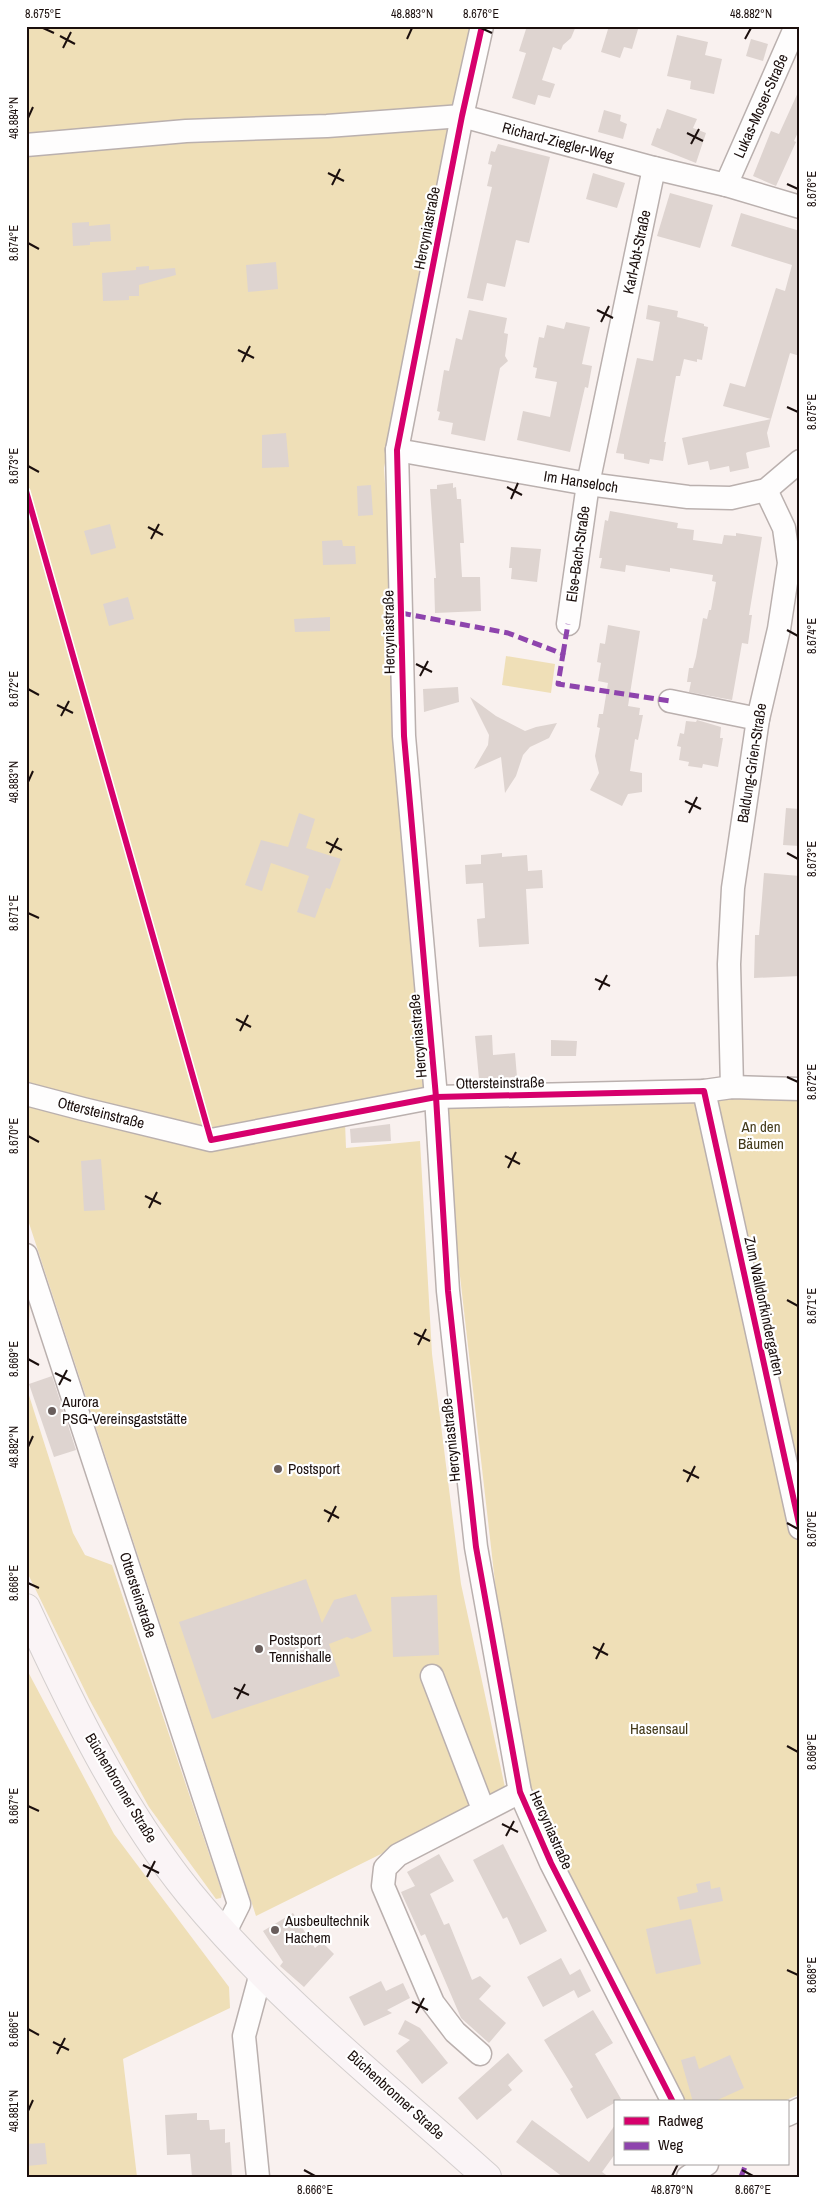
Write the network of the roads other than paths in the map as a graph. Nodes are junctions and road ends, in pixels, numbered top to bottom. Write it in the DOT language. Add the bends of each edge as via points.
graph roads {
  1 [pos="482,26"];
  2 [pos="796,26"];
  3 [pos="462,116"];
  4 [pos="26,145"];
  5 [pos="654,168"];
  6 [pos="726,185"];
  7 [pos="800,207"];
  8 [pos="397,450"];
  9 [pos="800,461"];
  10 [pos="588,484"];
  11 [pos="766,490"];
  12 [pos="568,624"];
  13 [pos="670,701"];
  14 [pos="758,719"];
  15 [pos="732,1087"];
  16 [pos="800,1089"];
  17 [pos="704,1091"];
  18 [pos="26,1094"];
  19 [pos="436,1097"];
  20 [pos="26,1255"];
  21 [pos="800,1528"];
  22 [pos="26,1608"];
  23 [pos="432,1676"];
  24 [pos="520,1792"];
  25 [pos="483,1810"];
  26 [pos="224,1934"];
  27 [pos="261,1973"];
  28 [pos="480,2054"];
  29 [pos="672,2100"];
  30 [pos="800,2110"];
  31 [pos="788,2116"];
  32 [pos="258,2177"];
  33 [pos="487,2177"];
  1 -- 3 [label="street, Hercyniastraße"];
  2 -- 6 [label="street, Lukas-Moser-Straße"];
  3 -- 4 [label="street" via="327,126 186,131"];
  3 -- 5 [label="street, Richard-Ziegler-Weg"];
  3 -- 8 [label="street, Hercyniastraße"];
  5 -- 6 [label="street"];
  5 -- 10 [label="street, Karl-Abt-Straße"];
  6 -- 7 [label="street"];
  8 -- 10 [label="street, Im Hanseloch"];
  8 -- 19 [label="street, Hercyniastraße" via="404,736"];
  9 -- 11 [label="street"];
  10 -- 11 [label="street, Im Hanseloch" via="688,497 731,498"];
  10 -- 12 [label="street, Else-Bach-Straße"];
  11 -- 14 [label="street, Baldung-Grien-Straße" via="784,528 789,563 779,629"];
  13 -- 14 [label="street"];
  14 -- 15 [label="street, Baldung-Grien-Straße" via="733,888 729,964"];
  15 -- 16 [label="street, Ottersteinstraße"];
  15 -- 17 [label="street, Ottersteinstraße"];
  17 -- 19 [label="street, Ottersteinstraße"];
  17 -- 21 [label="street, Zum Walldorfkindergarten"];
  18 -- 19 [label="street, Ottersteinstraße" via="211,1140"];
  19 -- 24 [label="street, Hercyniastraße" via="448,1291 476,1547"];
  20 -- 26 [label="street, Ottersteinstraße" via="239,1904"];
  22 -- 26 [label="main road, Büchenbronner Straße" via="107,1770 163,1858"];
  23 -- 25 [label="street"];
  24 -- 25 [label="street, Hercyniastraße"];
  24 -- 29 [label="street, Hercyniastraße" via="551,1863"];
  25 -- 28 [label="street, Hercyniastraße" via="398,1855 385,1868 383,1886 433,2003 455,2032"];
  26 -- 27 [label="main road, Büchenbronner Straße"];
  27 -- 32 [label="street" via="244,2036"];
  27 -- 33 [label="main road, Büchenbronner Straße"];
  30 -- 31 [label="street"];
}
